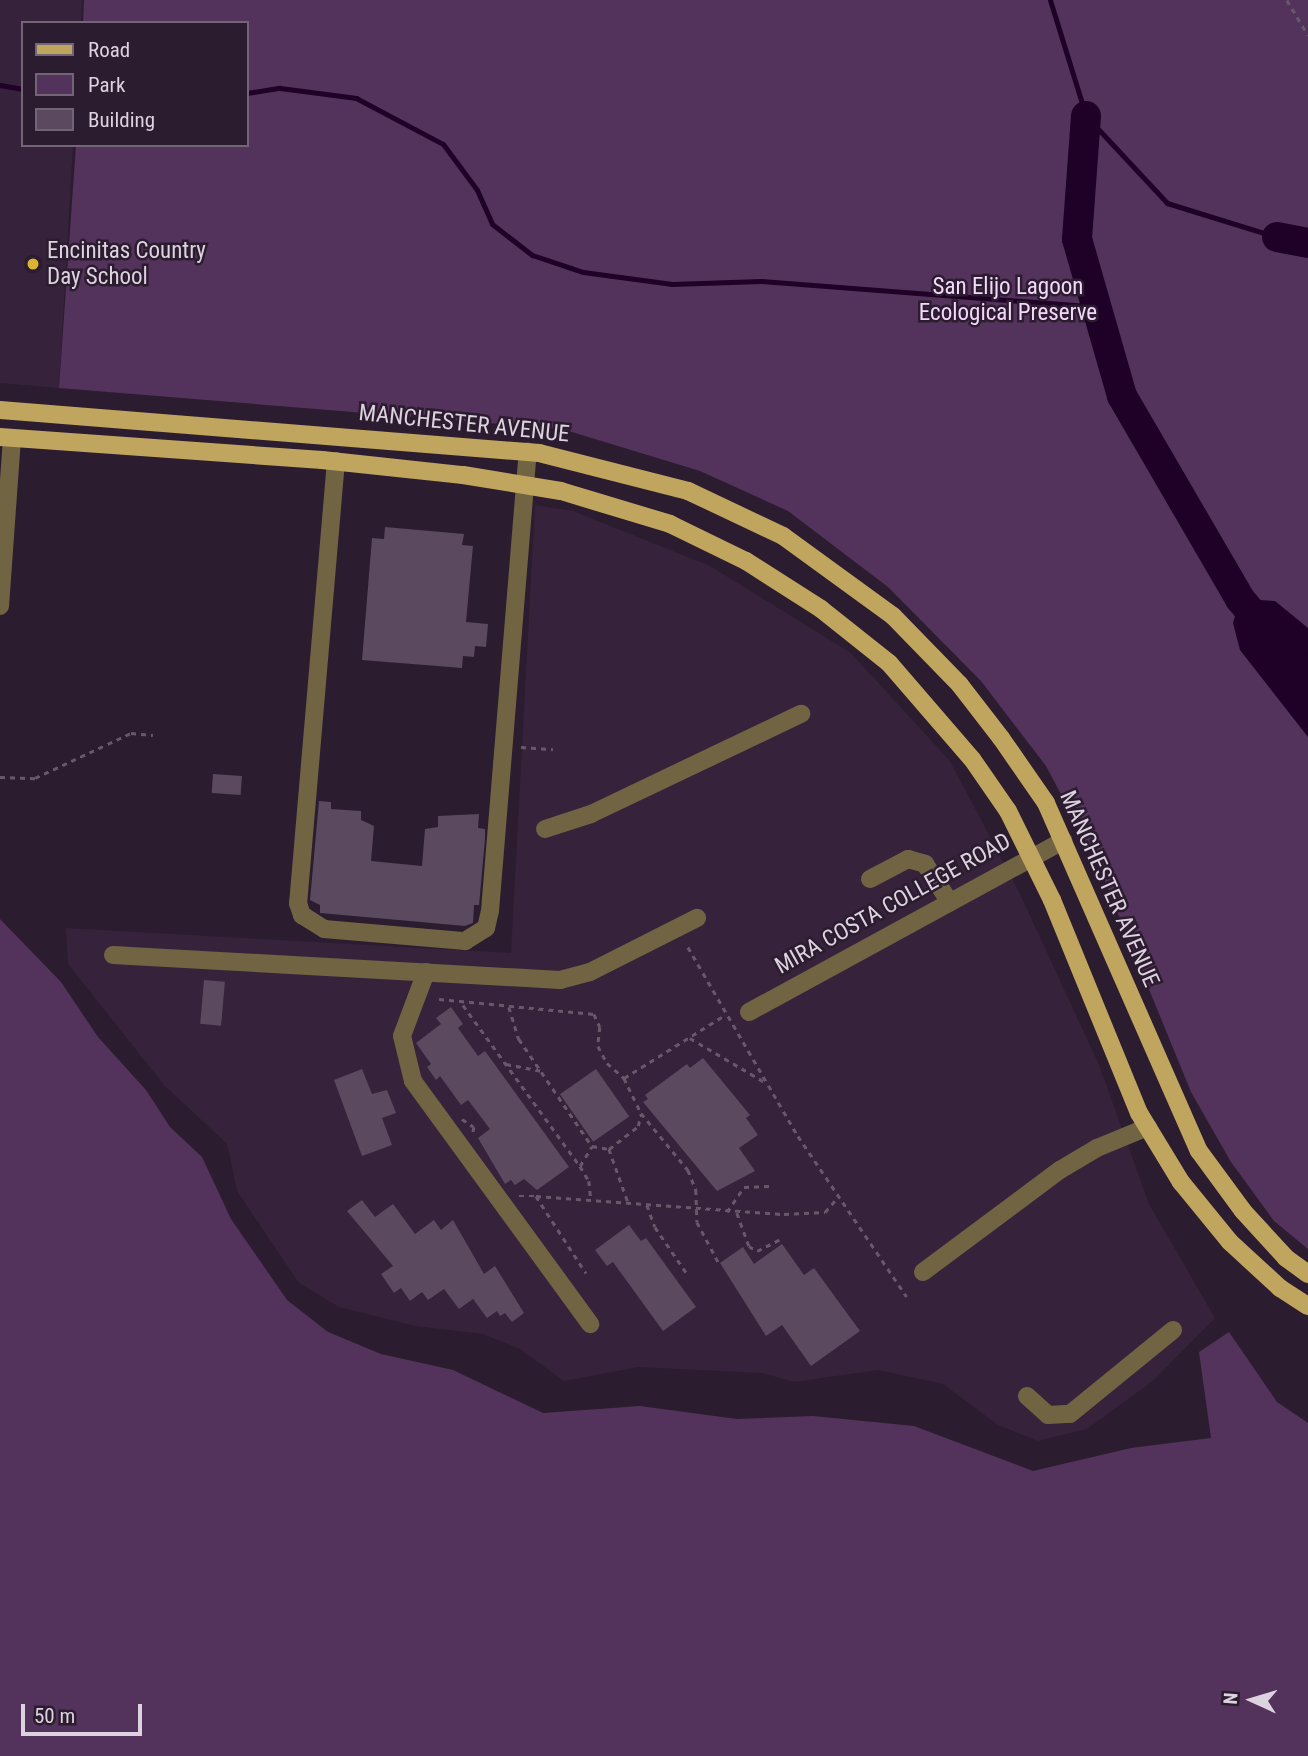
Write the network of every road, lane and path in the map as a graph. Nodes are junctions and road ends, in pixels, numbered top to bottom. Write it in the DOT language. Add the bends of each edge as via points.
graph roads {
  1 [pos="1287,0"];
  2 [pos="1308,35"];
  3 [pos="0,410"];
  4 [pos="6,438"];
  5 [pos="528,452"];
  6 [pos="336,461"];
  7 [pos="526,485"];
  8 [pos="0,606"];
  9 [pos="801,714"];
  10 [pos="153,735"];
  11 [pos="504,746"];
  12 [pos="553,750"];
  13 [pos="0,777"];
  14 [pos="545,830"];
  15 [pos="1063,841"];
  16 [pos="1030,856"];
  17 [pos="870,879"];
  18 [pos="949,901"];
  19 [pos="697,918"];
  20 [pos="688,947"];
  21 [pos="113,955"];
  22 [pos="426,972"];
  23 [pos="439,999"];
  24 [pos="463,1005"];
  25 [pos="509,1007"];
  26 [pos="749,1012"];
  27 [pos="725,1015"];
  28 [pos="689,1038"];
  29 [pos="506,1063"];
  30 [pos="543,1071"];
  31 [pos="624,1078"];
  32 [pos="766,1083"];
  33 [pos="642,1113"];
  34 [pos="459,1115"];
  35 [pos="1148,1127"];
  36 [pos="472,1140"];
  37 [pos="592,1146"];
  38 [pos="609,1149"];
  39 [pos="580,1166"];
  40 [pos="772,1186"];
  41 [pos="509,1190"];
  42 [pos="536,1196"];
  43 [pos="837,1198"];
  44 [pos="591,1200"];
  45 [pos="628,1203"];
  46 [pos="647,1205"];
  47 [pos="695,1209"];
  48 [pos="727,1212"];
  49 [pos="737,1213"];
  50 [pos="779,1240"];
  51 [pos="720,1265"];
  52 [pos="923,1272"];
  53 [pos="586,1273"];
  54 [pos="1308,1274"];
  55 [pos="688,1275"];
  56 [pos="907,1297"];
  57 [pos="1308,1306"];
  58 [pos="590,1324"];
  59 [pos="1173,1329"];
  60 [pos="1027,1396"];
  1 -- 2 [label="path"];
  3 -- 5 [label="main road, MANCHESTER AVENUE"];
  4 -- 6 [label="main road"];
  4 -- 8 [label="street"];
  5 -- 7 [label="street"];
  5 -- 15 [label="main road, MANCHESTER AVENUE" via="611,468 688,491 783,536 893,616 960,685 1045,803"];
  6 -- 7 [label="main road"];
  6 -- 11 [label="street" via="298,902 302,915 324,929 465,941 477,937 490,911"];
  7 -- 11 [label="street"];
  7 -- 16 [label="main road" via="670,524 746,561 821,609 889,663 964,748 1008,811"];
  9 -- 14 [label="street" via="592,814"];
  10 -- 13 [label="path" via="131,733 35,778"];
  11 -- 12 [label="path"];
  15 -- 16 [label="street, MIRA COSTA COLLEGE ROAD"];
  15 -- 54 [label="main road, MANCHESTER AVENUE" via="1199,1151 1243,1212 1286,1258"];
  16 -- 18 [label="street, MIRA COSTA COLLEGE ROAD"];
  16 -- 35 [label="main road"];
  17 -- 18 [label="street" via="908,859 925,864"];
  18 -- 26 [label="street, MIRA COSTA COLLEGE ROAD"];
  19 -- 22 [label="street" via="590,972 560,980"];
  20 -- 27 [label="path"];
  21 -- 22 [label="street"];
  22 -- 58 [label="street" via="402,1036 413,1081"];
  23 -- 24 [label="path"];
  24 -- 25 [label="path"];
  24 -- 29 [label="path"];
  25 -- 30 [label="path" via="519,1039"];
  25 -- 31 [label="path" via="594,1014 600,1027 598,1046 607,1063"];
  27 -- 28 [label="path"];
  27 -- 32 [label="path"];
  28 -- 31 [label="path"];
  28 -- 32 [label="path"];
  29 -- 30 [label="path"];
  29 -- 39 [label="path"];
  30 -- 37 [label="path"];
  31 -- 33 [label="path"];
  32 -- 43 [label="path"];
  33 -- 38 [label="path" via="638,1126"];
  33 -- 47 [label="path" via="688,1170 696,1189"];
  34 -- 36 [label="path" via="474,1127"];
  35 -- 52 [label="street" via="1097,1148 1060,1170"];
  35 -- 57 [label="main road" via="1181,1182 1230,1242 1280,1288"];
  37 -- 38 [label="path"];
  37 -- 39 [label="path"];
  38 -- 45 [label="path"];
  39 -- 44 [label="path" via="589,1181"];
  40 -- 48 [label="path" via="744,1187"];
  41 -- 42 [label="path"];
  42 -- 44 [label="path"];
  42 -- 53 [label="path"];
  43 -- 49 [label="path" via="825,1212"];
  43 -- 56 [label="path"];
  44 -- 45 [label="path"];
  45 -- 46 [label="path"];
  46 -- 47 [label="path"];
  46 -- 55 [label="path" via="655,1227"];
  47 -- 48 [label="path"];
  47 -- 51 [label="path"];
  48 -- 49 [label="path"];
  49 -- 50 [label="path" via="749,1246 757,1251"];
  59 -- 60 [label="street" via="1070,1414 1048,1415"];
}
